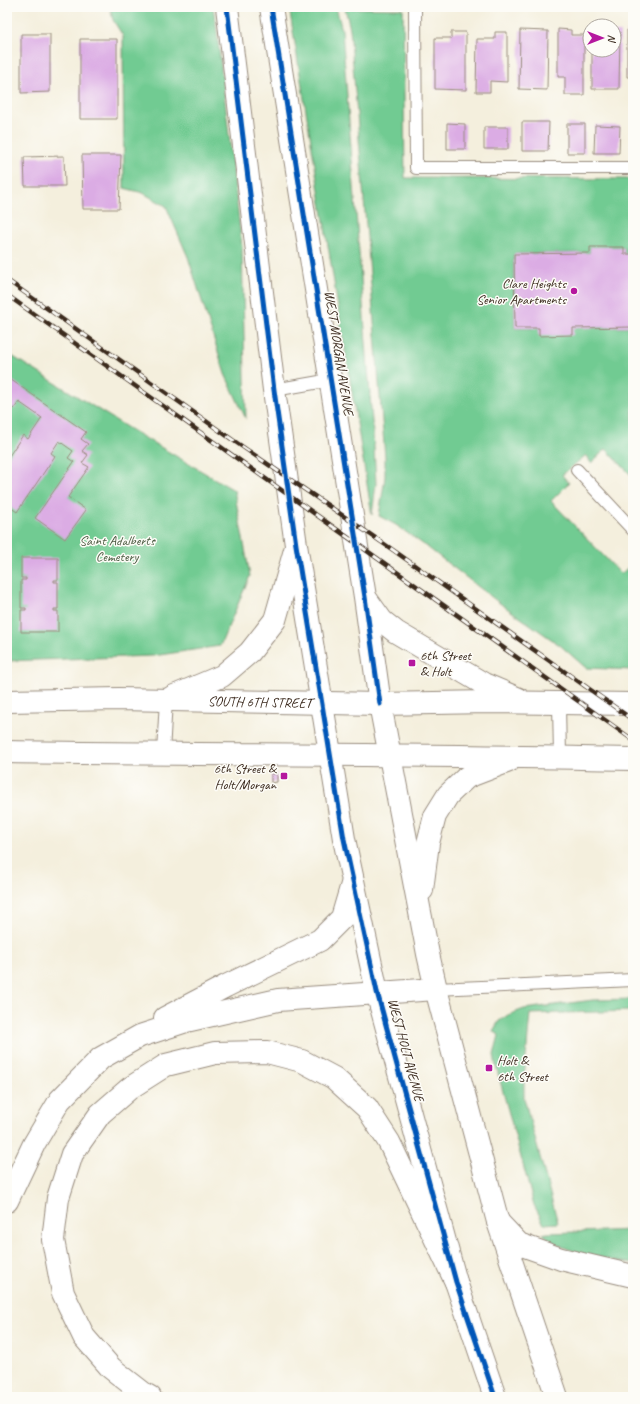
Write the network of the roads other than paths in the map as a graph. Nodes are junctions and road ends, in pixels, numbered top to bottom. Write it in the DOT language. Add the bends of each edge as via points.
graph roads {
  1 [pos="227,7"];
  2 [pos="271,7"];
  3 [pos="415,7"];
  4 [pos="633,168"];
  5 [pos="331,380"];
  6 [pos="274,390"];
  7 [pos="577,470"];
  8 [pos="633,530"];
  9 [pos="296,545"];
  10 [pos="365,597"];
  11 [pos="166,700"];
  12 [pos="7,702"];
  13 [pos="322,703"];
  14 [pos="527,703"];
  15 [pos="559,703"];
  16 [pos="380,704"];
  17 [pos="633,704"];
  18 [pos="7,752"];
  19 [pos="163,753"];
  20 [pos="330,754"];
  21 [pos="389,755"];
  22 [pos="519,757"];
  23 [pos="560,757"];
  24 [pos="633,758"];
  25 [pos="353,881"];
  26 [pos="419,909"];
  27 [pos="633,980"];
  28 [pos="436,989"];
  29 [pos="377,992"];
  30 [pos="140,1036"];
  31 [pos="7,1201"];
  32 [pos="498,1222"];
  33 [pos="633,1276"];
  34 [pos="456,1282"];
  35 [pos="150,1397"];
  36 [pos="496,1397"];
  37 [pos="558,1397"];
  1 -- 6 [label="main road"];
  2 -- 5 [label="main road, WEST MORGAN AVENUE"];
  3 -- 4 [label="lane" via="416,168"];
  5 -- 6 [label="lane"];
  5 -- 10 [label="main road, WEST MORGAN AVENUE"];
  6 -- 9 [label="main road"];
  7 -- 8 [label="lane"];
  9 -- 11 [label="main road" via="275,620 250,652 222,676"];
  9 -- 13 [label="main road"];
  10 -- 14 [label="main road" via="382,621 396,632 484,684"];
  10 -- 16 [label="main road, WEST MORGAN AVENUE"];
  11 -- 12 [label="main road, SOUTH 6TH STREET"];
  11 -- 13 [label="main road, SOUTH 6TH STREET"];
  11 -- 19 [label="lane"];
  13 -- 16 [label="main road, SOUTH 6TH STREET"];
  13 -- 20 [label="main road, WEST HOLT AVENUE"];
  14 -- 15 [label="main road, SOUTH 6TH STREET"];
  14 -- 16 [label="main road, SOUTH 6TH STREET"];
  15 -- 17 [label="main road, SOUTH 6TH STREET"];
  15 -- 23 [label="lane"];
  16 -- 21 [label="main road"];
  18 -- 19 [label="main road"];
  19 -- 20 [label="main road"];
  20 -- 21 [label="main road"];
  20 -- 25 [label="main road, WEST HOLT AVENUE"];
  21 -- 22 [label="main road"];
  21 -- 26 [label="main road"];
  22 -- 23 [label="main road"];
  22 -- 26 [label="main road" via="467,777 445,800 435,816 428,843"];
  23 -- 24 [label="main road"];
  25 -- 29 [label="main road, WEST HOLT AVENUE"];
  25 -- 30 [label="main road" via="342,918 320,940 171,1014"];
  26 -- 28 [label="main road"];
  27 -- 28 [label="lane"];
  28 -- 29 [label="main road"];
  28 -- 32 [label="main road"];
  29 -- 30 [label="main road" via="278,1000 186,1021"];
  29 -- 34 [label="main road, WEST HOLT AVENUE"];
  30 -- 31 [label="main road" via="101,1058 60,1100 34,1144"];
  32 -- 33 [label="main road" via="519,1244 561,1259"];
  32 -- 37 [label="main road"];
  34 -- 35 [label="main road" via="389,1142 367,1108 334,1078 302,1061 267,1052 215,1053 166,1065 130,1088 100,1114 72,1154 58,1198 53,1240 63,1294 84,1338 111,1368"];
  34 -- 36 [label="main road, WEST HOLT AVENUE"];
}
